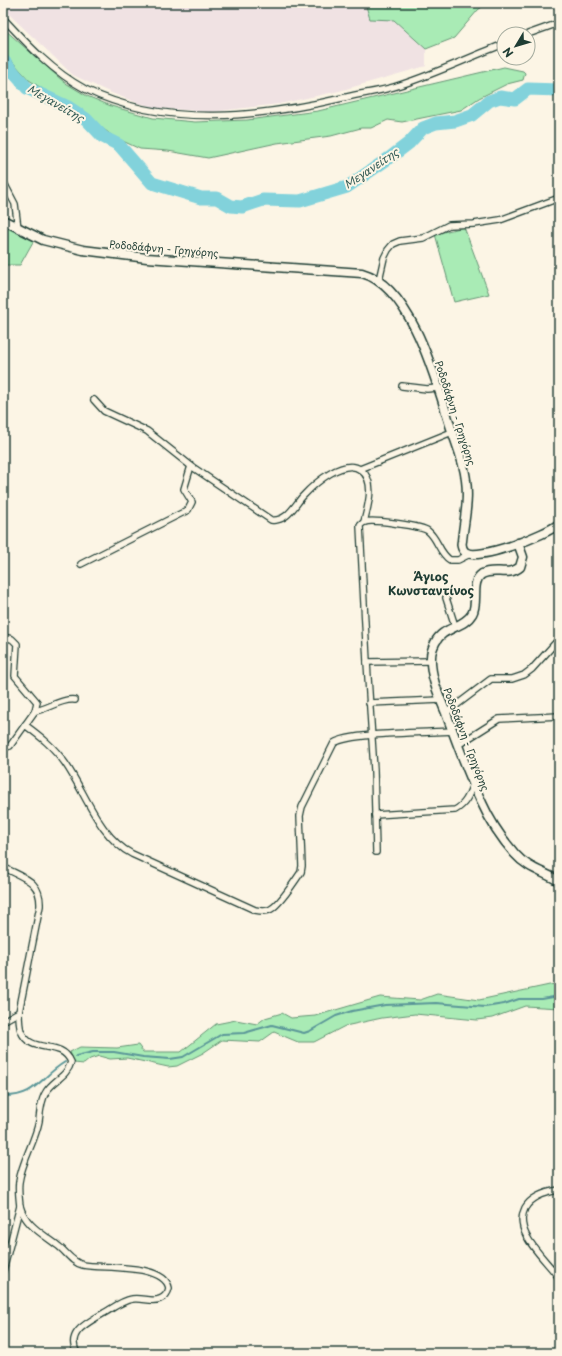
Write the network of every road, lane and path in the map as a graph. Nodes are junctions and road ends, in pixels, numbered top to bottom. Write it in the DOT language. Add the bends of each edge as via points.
graph roads {
  1 [pos="3,18"];
  2 [pos="559,23"];
  3 [pos="536,31"];
  4 [pos="496,47"];
  5 [pos="3,181"];
  6 [pos="559,198"];
  7 [pos="3,220"];
  8 [pos="18,228"];
  9 [pos="379,280"];
  10 [pos="402,386"];
  11 [pos="438,388"];
  12 [pos="94,400"];
  13 [pos="452,432"];
  14 [pos="191,466"];
  15 [pos="360,469"];
  16 [pos="364,522"];
  17 [pos="559,524"];
  18 [pos="518,543"];
  19 [pos="470,554"];
  20 [pos="81,564"];
  21 [pos="446,598"];
  22 [pos="455,626"];
  23 [pos="3,637"];
  24 [pos="559,638"];
  25 [pos="431,661"];
  26 [pos="367,662"];
  27 [pos="75,700"];
  28 [pos="441,700"];
  29 [pos="369,703"];
  30 [pos="35,711"];
  31 [pos="446,713"];
  32 [pos="559,716"];
  33 [pos="25,725"];
  34 [pos="453,732"];
  35 [pos="371,736"];
  36 [pos="458,744"];
  37 [pos="3,748"];
  38 [pos="473,784"];
  39 [pos="375,815"];
  40 [pos="376,852"];
  41 [pos="3,867"];
  42 [pos="559,881"];
  43 [pos="19,1012"];
  44 [pos="3,1021"];
  45 [pos="559,1190"];
  46 [pos="20,1206"];
  47 [pos="3,1271"];
  48 [pos="559,1278"];
  49 [pos="77,1353"];
  1 -- 4 [label="street" via="41,57 85,88 133,107 164,113 216,115 323,103 400,85"];
  2 -- 3 [label="street"];
  5 -- 8 [label="street" via="15,204"];
  6 -- 9 [label="street" via="500,220 481,224 449,225 423,238 393,244 384,258"];
  7 -- 8 [label="main road, Ροδοδάφνη - Γρηγόρης"];
  8 -- 9 [label="main road, Ροδοδάφνη - Γρηγόρης" via="43,240 83,250 154,258 362,273"];
  9 -- 11 [label="main road, Ροδοδάφνη - Γρηγόρης" via="401,306 417,331"];
  10 -- 11 [label="street"];
  11 -- 13 [label="main road, Ροδοδάφνη - Γρηγόρης"];
  12 -- 14 [label="street" via="104,411 147,431"];
  13 -- 15 [label="street"];
  13 -- 19 [label="main road, Ροδοδάφνη - Γρηγόρης" via="462,458 466,481 467,510 462,547"];
  14 -- 15 [label="street" via="264,516 277,521 292,511 303,496 325,477 339,469"];
  14 -- 20 [label="street" via="184,489 192,502 188,510"];
  15 -- 16 [label="street" via="370,485"];
  16 -- 19 [label="street" via="375,521 423,528 433,536 444,555 450,560 458,560"];
  16 -- 26 [label="street" via="359,531"];
  17 -- 18 [label="main road"];
  18 -- 19 [label="main road" via="489,552"];
  18 -- 22 [label="main road, Ροδοδάφνη - Γρηγόρης" via="523,557 520,567 510,573 486,572 481,575 476,584 474,611 468,619"];
  21 -- 22 [label="street"];
  22 -- 25 [label="main road, Ροδοδάφνη - Γρηγόρης" via="437,638 432,649"];
  23 -- 30 [label="street" via="12,639 17,644 14,672 16,678 35,698"];
  24 -- 31 [label="street" via="524,675 512,679 491,679"];
  25 -- 26 [label="street"];
  25 -- 28 [label="main road, Ροδοδάφνη - Γρηγόρης"];
  26 -- 29 [label="street"];
  27 -- 30 [label="street"];
  28 -- 29 [label="street"];
  28 -- 31 [label="main road, Ροδοδάφνη - Γρηγόρης"];
  29 -- 35 [label="street"];
  30 -- 33 [label="street"];
  31 -- 34 [label="main road, Ροδοδάφνη - Γρηγόρης"];
  32 -- 36 [label="street" via="499,719"];
  33 -- 35 [label="street" via="43,738 65,763 117,845 259,910 271,909 301,872 302,807 331,746 343,739"];
  33 -- 37 [label="street" via="10,746"];
  34 -- 35 [label="street"];
  34 -- 36 [label="main road, Ροδοδάφνη - Γρηγόρης"];
  35 -- 39 [label="street"];
  36 -- 38 [label="main road, Ροδοδάφνη - Γρηγόρης"];
  38 -- 39 [label="street" via="466,801 455,810"];
  38 -- 42 [label="main road, Ροδοδάφνη - Γρηγόρης" via="492,821 516,855 534,869"];
  39 -- 40 [label="street"];
  41 -- 43 [label="street" via="31,882 40,894 38,920"];
  43 -- 44 [label="street"];
  43 -- 46 [label="street" via="20,1030 28,1041 34,1045 63,1051 71,1062 65,1075 46,1091 41,1104 34,1138 22,1170"];
  45 -- 48 [label="street" via="545,1193 527,1205 522,1215 522,1224 528,1239"];
  46 -- 47 [label="street"];
  46 -- 49 [label="street" via="34,1228 76,1262 82,1265 116,1266 152,1274 164,1278 169,1285 167,1295 161,1299 137,1298 124,1301 83,1325 73,1340"];
}
